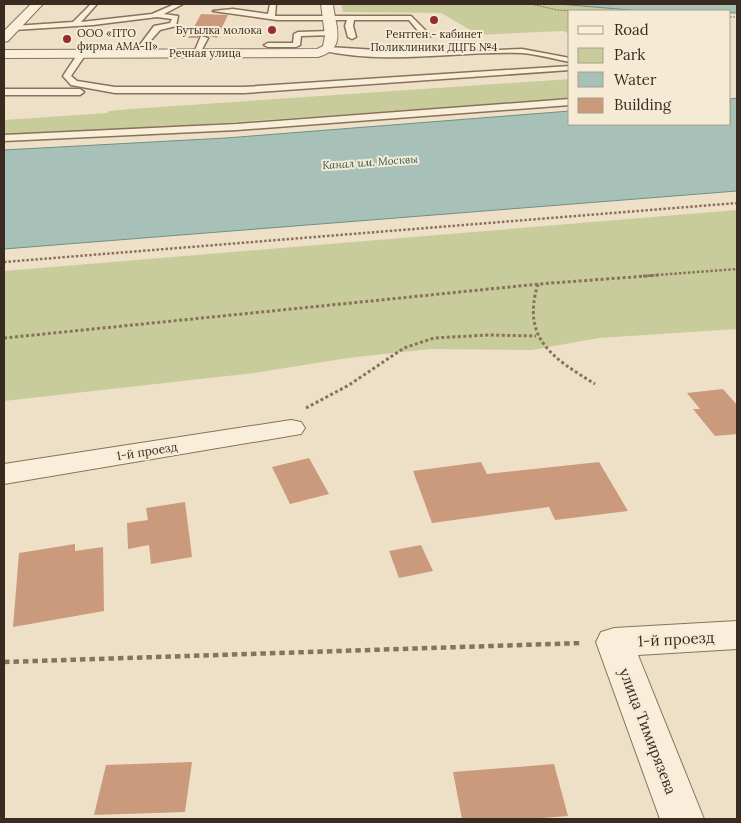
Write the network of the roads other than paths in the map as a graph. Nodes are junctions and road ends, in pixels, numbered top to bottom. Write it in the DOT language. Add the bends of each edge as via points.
graph roads {
  1 [pos="37,4"];
  2 [pos="94,4"];
  3 [pos="180,4"];
  4 [pos="273,4"];
  5 [pos="327,4"];
  6 [pos="216,11"];
  7 [pos="158,15"];
  8 [pos="271,17"];
  9 [pos="351,17"];
  10 [pos="328,19"];
  11 [pos="17,22"];
  12 [pos="75,24"];
  13 [pos="330,33"];
  14 [pos="427,36"];
  15 [pos="352,37"];
  16 [pos="4,38"];
  17 [pos="204,38"];
  18 [pos="268,46"];
  19 [pos="328,49"];
  20 [pos="560,49"];
  21 [pos="522,51"];
  22 [pos="196,53"];
  23 [pos="4,54"];
  24 [pos="82,54"];
  25 [pos="137,54"];
  26 [pos="568,60"];
  27 [pos="568,68"];
  28 [pos="4,92"];
  29 [pos="80,92"];
  30 [pos="568,102"];
  31 [pos="4,138"];
  32 [pos="291,428"];
  33 [pos="4,474"];
  34 [pos="737,635"];
  35 [pos="614,642"];
  36 [pos="682,819"];
  1 -- 11 [label="street"];
  2 -- 12 [label="lane"];
  3 -- 7 [label="lane"];
  4 -- 8 [label="lane"];
  5 -- 10 [label="street"];
  6 -- 8 [label="lane"];
  7 -- 12 [label="lane"];
  7 -- 25 [label="lane" via="176,17 173,24 157,28"];
  8 -- 10 [label="lane"];
  9 -- 10 [label="lane"];
  9 -- 14 [label="lane" via="412,18"];
  9 -- 15 [label="lane"];
  10 -- 13 [label="street"];
  11 -- 12 [label="lane"];
  11 -- 16 [label="street"];
  13 -- 18 [label="lane" via="298,34 296,45"];
  13 -- 19 [label="street"];
  17 -- 22 [label="lane"];
  19 -- 21 [label="lane" via="426,55"];
  19 -- 22 [label="street, Речная улица" via="311,53"];
  20 -- 21 [label="lane"];
  21 -- 26 [label="lane"];
  22 -- 25 [label="street, Речная улица"];
  23 -- 24 [label="street, Речная улица"];
  24 -- 25 [label="street, Речная улица"];
  24 -- 27 [label="lane" via="67,76 74,83 141,91 244,90"];
  28 -- 29 [label="lane"];
  30 -- 31 [label="lane" via="236,127"];
  32 -- 33 [label="street, 1-й проезд"];
  34 -- 35 [label="street, 1-й проезд"];
  35 -- 36 [label="street, улица Тимирязева"];
}
